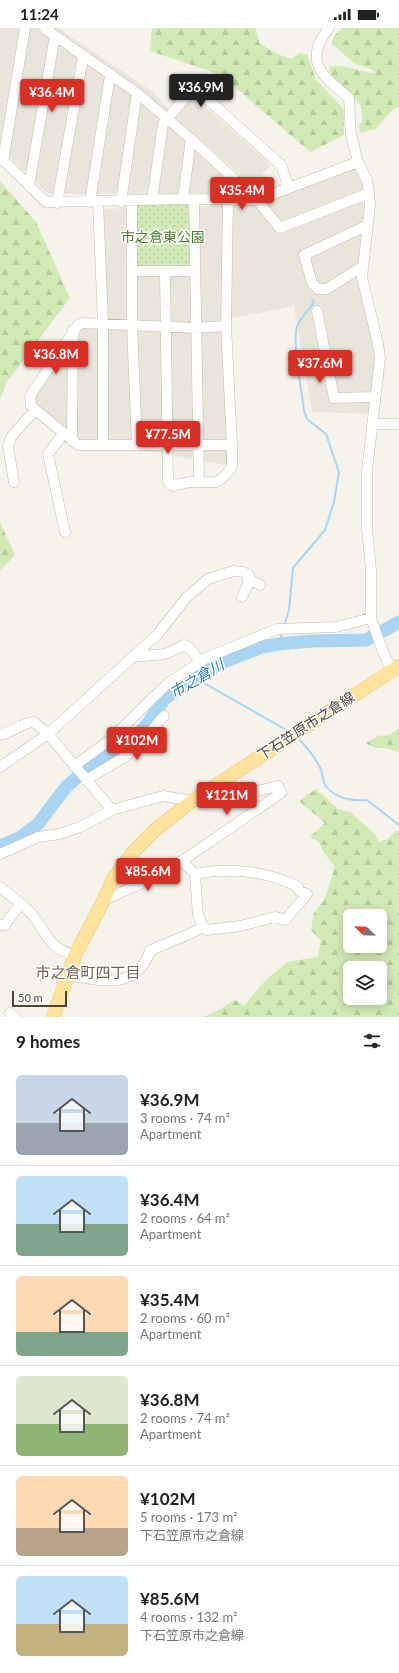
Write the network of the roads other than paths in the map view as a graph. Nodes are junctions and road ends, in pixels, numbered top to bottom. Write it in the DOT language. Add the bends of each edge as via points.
graph roads {
  1 [pos="25,28"];
  2 [pos="44,28"];
  3 [pos="329,28"];
  4 [pos="55,36"];
  5 [pos="83,57"];
  6 [pos="110,75"];
  7 [pos="137,93"];
  8 [pos="168,119"];
  9 [pos="191,139"];
  10 [pos="2,159"];
  11 [pos="358,162"];
  12 [pos="28,186"];
  13 [pos="289,188"];
  14 [pos="369,193"];
  15 [pos="183,199"];
  16 [pos="152,200"];
  17 [pos="194,200"];
  18 [pos="228,200"];
  19 [pos="257,200"];
  20 [pos="132,201"];
  21 [pos="57,202"];
  22 [pos="94,202"];
  23 [pos="121,202"];
  24 [pos="368,225"];
  25 [pos="363,266"];
  26 [pos="132,271"];
  27 [pos="165,271"];
  28 [pos="195,271"];
  29 [pos="317,311"];
  30 [pos="103,324"];
  31 [pos="132,325"];
  32 [pos="166,326"];
  33 [pos="226,326"];
  34 [pos="195,328"];
  35 [pos="73,330"];
  36 [pos="374,397"];
  37 [pos="35,410"];
  38 [pos="372,424"];
  39 [pos="399,424"];
  40 [pos="63,434"];
  41 [pos="72,441"];
  42 [pos="168,444"];
  43 [pos="198,444"];
  44 [pos="103,445"];
  45 [pos="137,445"];
  46 [pos="232,445"];
  47 [pos="14,482"];
  48 [pos="199,482"];
  49 [pos="65,532"];
  50 [pos="248,579"];
  51 [pos="260,585"];
  52 [pos="242,597"];
  53 [pos="371,618"];
  54 [pos="135,654"];
  55 [pos="200,662"];
  56 [pos="396,668"];
  57 [pos="164,716"];
  58 [pos="48,734"];
  59 [pos="0,735"];
  60 [pos="74,766"];
  61 [pos="0,767"];
  62 [pos="86,780"];
  63 [pos="192,801"];
  64 [pos="112,810"];
  65 [pos="0,854"];
  66 [pos="182,861"];
  67 [pos="195,874"];
  68 [pos="0,887"];
  69 [pos="104,900"];
  70 [pos="20,904"];
  71 [pos="0,925"];
  72 [pos="203,927"];
  73 [pos="74,955"];
  74 [pos="66,975"];
  75 [pos="53,1017"];
  1 -- 10 [label="street"];
  2 -- 4 [label="street"];
  3 -- 11 [label="street" via="318,46 316,60 319,70 348,98 351,135"];
  4 -- 5 [label="street"];
  4 -- 12 [label="street"];
  5 -- 6 [label="street"];
  5 -- 21 [label="street"];
  6 -- 7 [label="street"];
  6 -- 22 [label="street"];
  7 -- 8 [label="street"];
  7 -- 23 [label="street"];
  8 -- 9 [label="street"];
  8 -- 13 [label="street" via="194,87 281,166"];
  8 -- 16 [label="street" via="164,124"];
  9 -- 15 [label="street"];
  9 -- 19 [label="street"];
  10 -- 12 [label="street"];
  11 -- 13 [label="street"];
  11 -- 14 [label="street"];
  12 -- 21 [label="street" via="46,202"];
  13 -- 19 [label="street"];
  14 -- 19 [label="street" via="280,228"];
  14 -- 24 [label="street"];
  15 -- 16 [label="street"];
  15 -- 17 [label="street"];
  16 -- 20 [label="street"];
  17 -- 18 [label="street"];
  17 -- 28 [label="street"];
  18 -- 19 [label="street"];
  18 -- 33 [label="street"];
  20 -- 23 [label="street"];
  20 -- 26 [label="street"];
  21 -- 22 [label="street"];
  22 -- 23 [label="street"];
  22 -- 30 [label="street"];
  24 -- 25 [label="street"];
  24 -- 25 [label="street" via="304,255 312,283 318,290 327,289"];
  25 -- 36 [label="street" via="365,294 380,358"];
  26 -- 27 [label="street"];
  26 -- 31 [label="street"];
  27 -- 28 [label="street"];
  27 -- 32 [label="street"];
  28 -- 34 [label="street"];
  29 -- 36 [label="street" via="334,398"];
  30 -- 31 [label="street"];
  30 -- 35 [label="street" via="82,323"];
  30 -- 44 [label="street"];
  31 -- 32 [label="street"];
  31 -- 45 [label="street"];
  32 -- 34 [label="street"];
  32 -- 42 [label="street"];
  33 -- 34 [label="street"];
  33 -- 46 [label="street"];
  34 -- 43 [label="street"];
  35 -- 37 [label="street" via="30,396 31,406"];
  35 -- 41 [label="street"];
  36 -- 38 [label="street"];
  37 -- 40 [label="street"];
  37 -- 47 [label="street" via="11,438 8,446"];
  38 -- 39 [label="street"];
  38 -- 53 [label="street" via="367,471"];
  40 -- 41 [label="street"];
  40 -- 49 [label="street" via="48,454"];
  41 -- 44 [label="street" via="78,445"];
  42 -- 43 [label="street"];
  42 -- 45 [label="street"];
  42 -- 48 [label="street" via="168,482 173,486"];
  43 -- 46 [label="street"];
  43 -- 48 [label="street"];
  44 -- 45 [label="street"];
  46 -- 48 [label="street" via="232,467 222,479 214,484"];
  50 -- 51 [label="street"];
  50 -- 52 [label="street"];
  50 -- 54 [label="street" via="249,575 233,570 208,578 186,598 161,631"];
  53 -- 55 [label="street" via="336,627 282,629 225,649"];
  53 -- 56 [label="street" via="383,652"];
  54 -- 55 [label="street" via="141,657 164,655 184,645 190,647"];
  54 -- 58 [label="street"];
  55 -- 60 [label="street" via="167,684 110,740"];
  56 -- 63 [label="main road, 下石笠原市之倉線"];
  57 -- 62 [label="street" via="136,748"];
  58 -- 59 [label="street" via="34,722 28,722"];
  58 -- 60 [label="street"];
  58 -- 61 [label="street"];
  60 -- 62 [label="street"];
  62 -- 64 [label="street"];
  63 -- 64 [label="street" via="163,796"];
  63 -- 66 [label="street" via="216,801 278,786 282,793"];
  63 -- 69 [label="main road, 下石笠原市之倉線" via="155,830 134,851 113,879"];
  64 -- 65 [label="street" via="80,828 38,837"];
  66 -- 67 [label="street"];
  66 -- 69 [label="street" via="154,871 140,884"];
  67 -- 72 [label="street" via="198,915"];
  67 -- 72 [label="street" via="209,871 256,875 284,880 307,894 285,920 275,917 240,926 207,930"];
  68 -- 70 [label="street"];
  69 -- 73 [label="main road, 下石笠原市之倉線"];
  70 -- 71 [label="street" via="9,922"];
  70 -- 73 [label="street" via="33,915 54,947"];
  72 -- 74 [label="street" via="150,951 145,965 133,976 103,981"];
  73 -- 74 [label="main road, 下石笠原市之倉線"];
  74 -- 75 [label="main road, 下石笠原市之倉線"];
}
